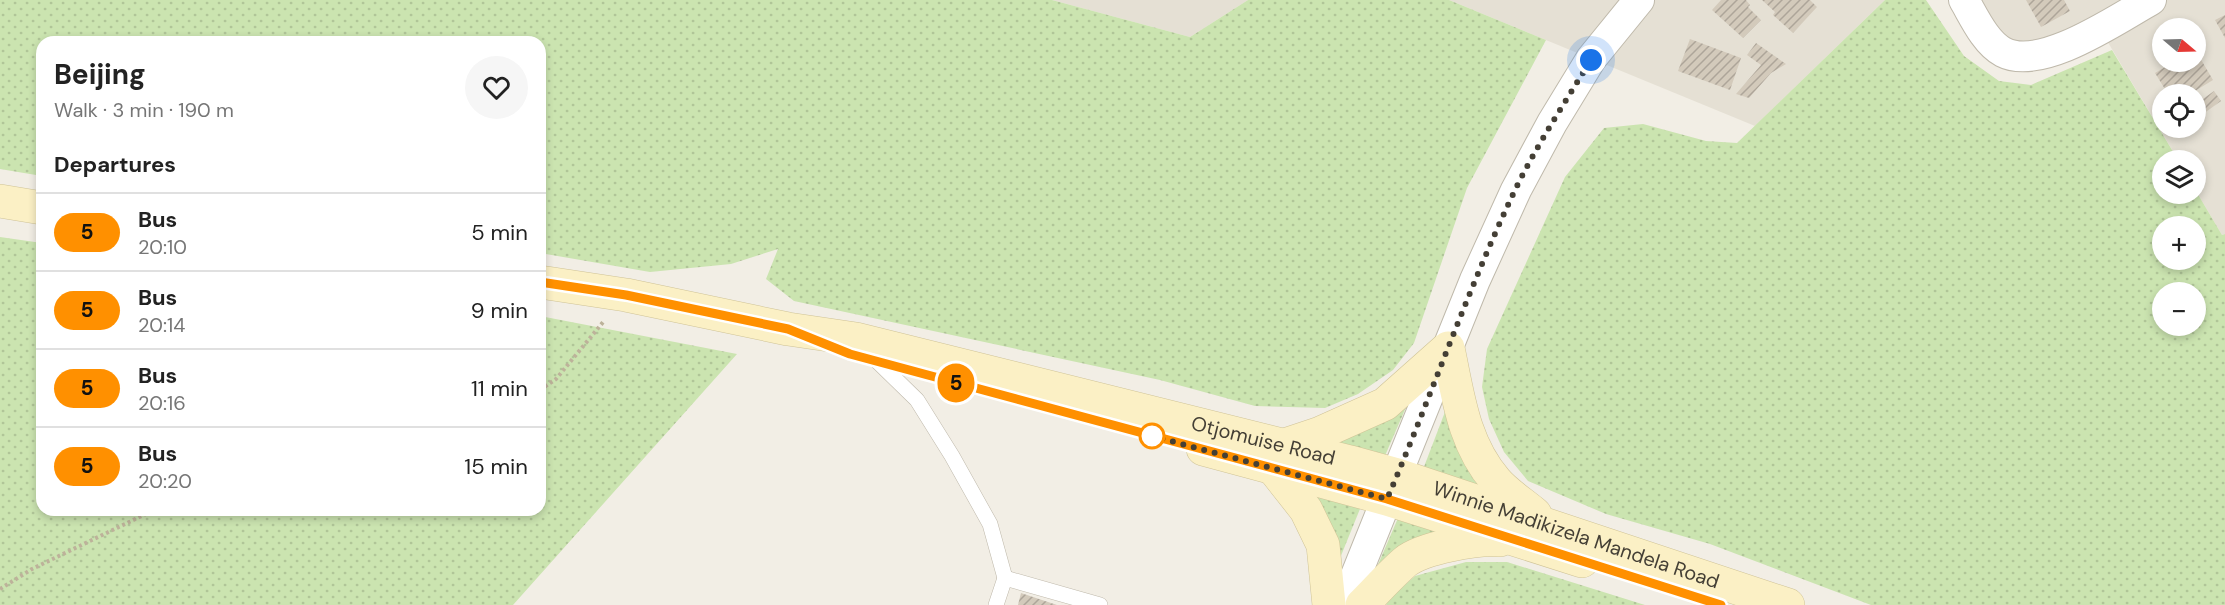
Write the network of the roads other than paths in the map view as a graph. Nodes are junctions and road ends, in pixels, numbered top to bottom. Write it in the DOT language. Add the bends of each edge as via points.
graph roads {
  1 [pos="1639,0"];
  2 [pos="1965,0"];
  3 [pos="2151,0"];
  4 [pos="0,201"];
  5 [pos="36,207"];
  6 [pos="546,283"];
  7 [pos="788,329"];
  8 [pos="1448,348"];
  9 [pos="878,362"];
  10 [pos="1277,457"];
  11 [pos="1392,487"];
  12 [pos="1539,535"];
  13 [pos="1005,578"];
  14 [pos="996,605"];
  15 [pos="1100,605"];
  16 [pos="1329,605"];
  17 [pos="1344,605"];
  18 [pos="1362,605"];
  19 [pos="1721,605"];
  20 [pos="1788,605"];
  1 -- 8 [label="street" via="1591,60 1552,123 1516,190"];
  2 -- 3 [label="street" via="1991,43 2002,52 2019,57 2042,55 2070,45"];
  4 -- 5 [label="main road"];
  6 -- 7 [label="main road" via="626,295"];
  7 -- 9 [label="main road, Otjomuise Road"];
  7 -- 10 [label="main road, Otjomuise Road" via="856,339"];
  8 -- 10 [label="main road" via="1385,404"];
  8 -- 11 [label="street"];
  8 -- 12 [label="main road" via="1463,422 1476,454"];
  9 -- 10 [label="main road, Otjomuise Road"];
  9 -- 13 [label="lane" via="917,400 952,456 990,524"];
  10 -- 11 [label="main road, Otjomuise Road"];
  10 -- 16 [label="main road" via="1323,545"];
  11 -- 12 [label="main road, Winnie Madikizela Mandela Road"];
  11 -- 17 [label="street"];
  12 -- 18 [label="main road" via="1488,539 1437,549 1407,560"];
  12 -- 19 [label="main road, Winnie Madikizela Mandela Road"];
  12 -- 20 [label="main road, Winnie Madikizela Mandela Road"];
  13 -- 14 [label="lane"];
  13 -- 15 [label="lane"];
}
